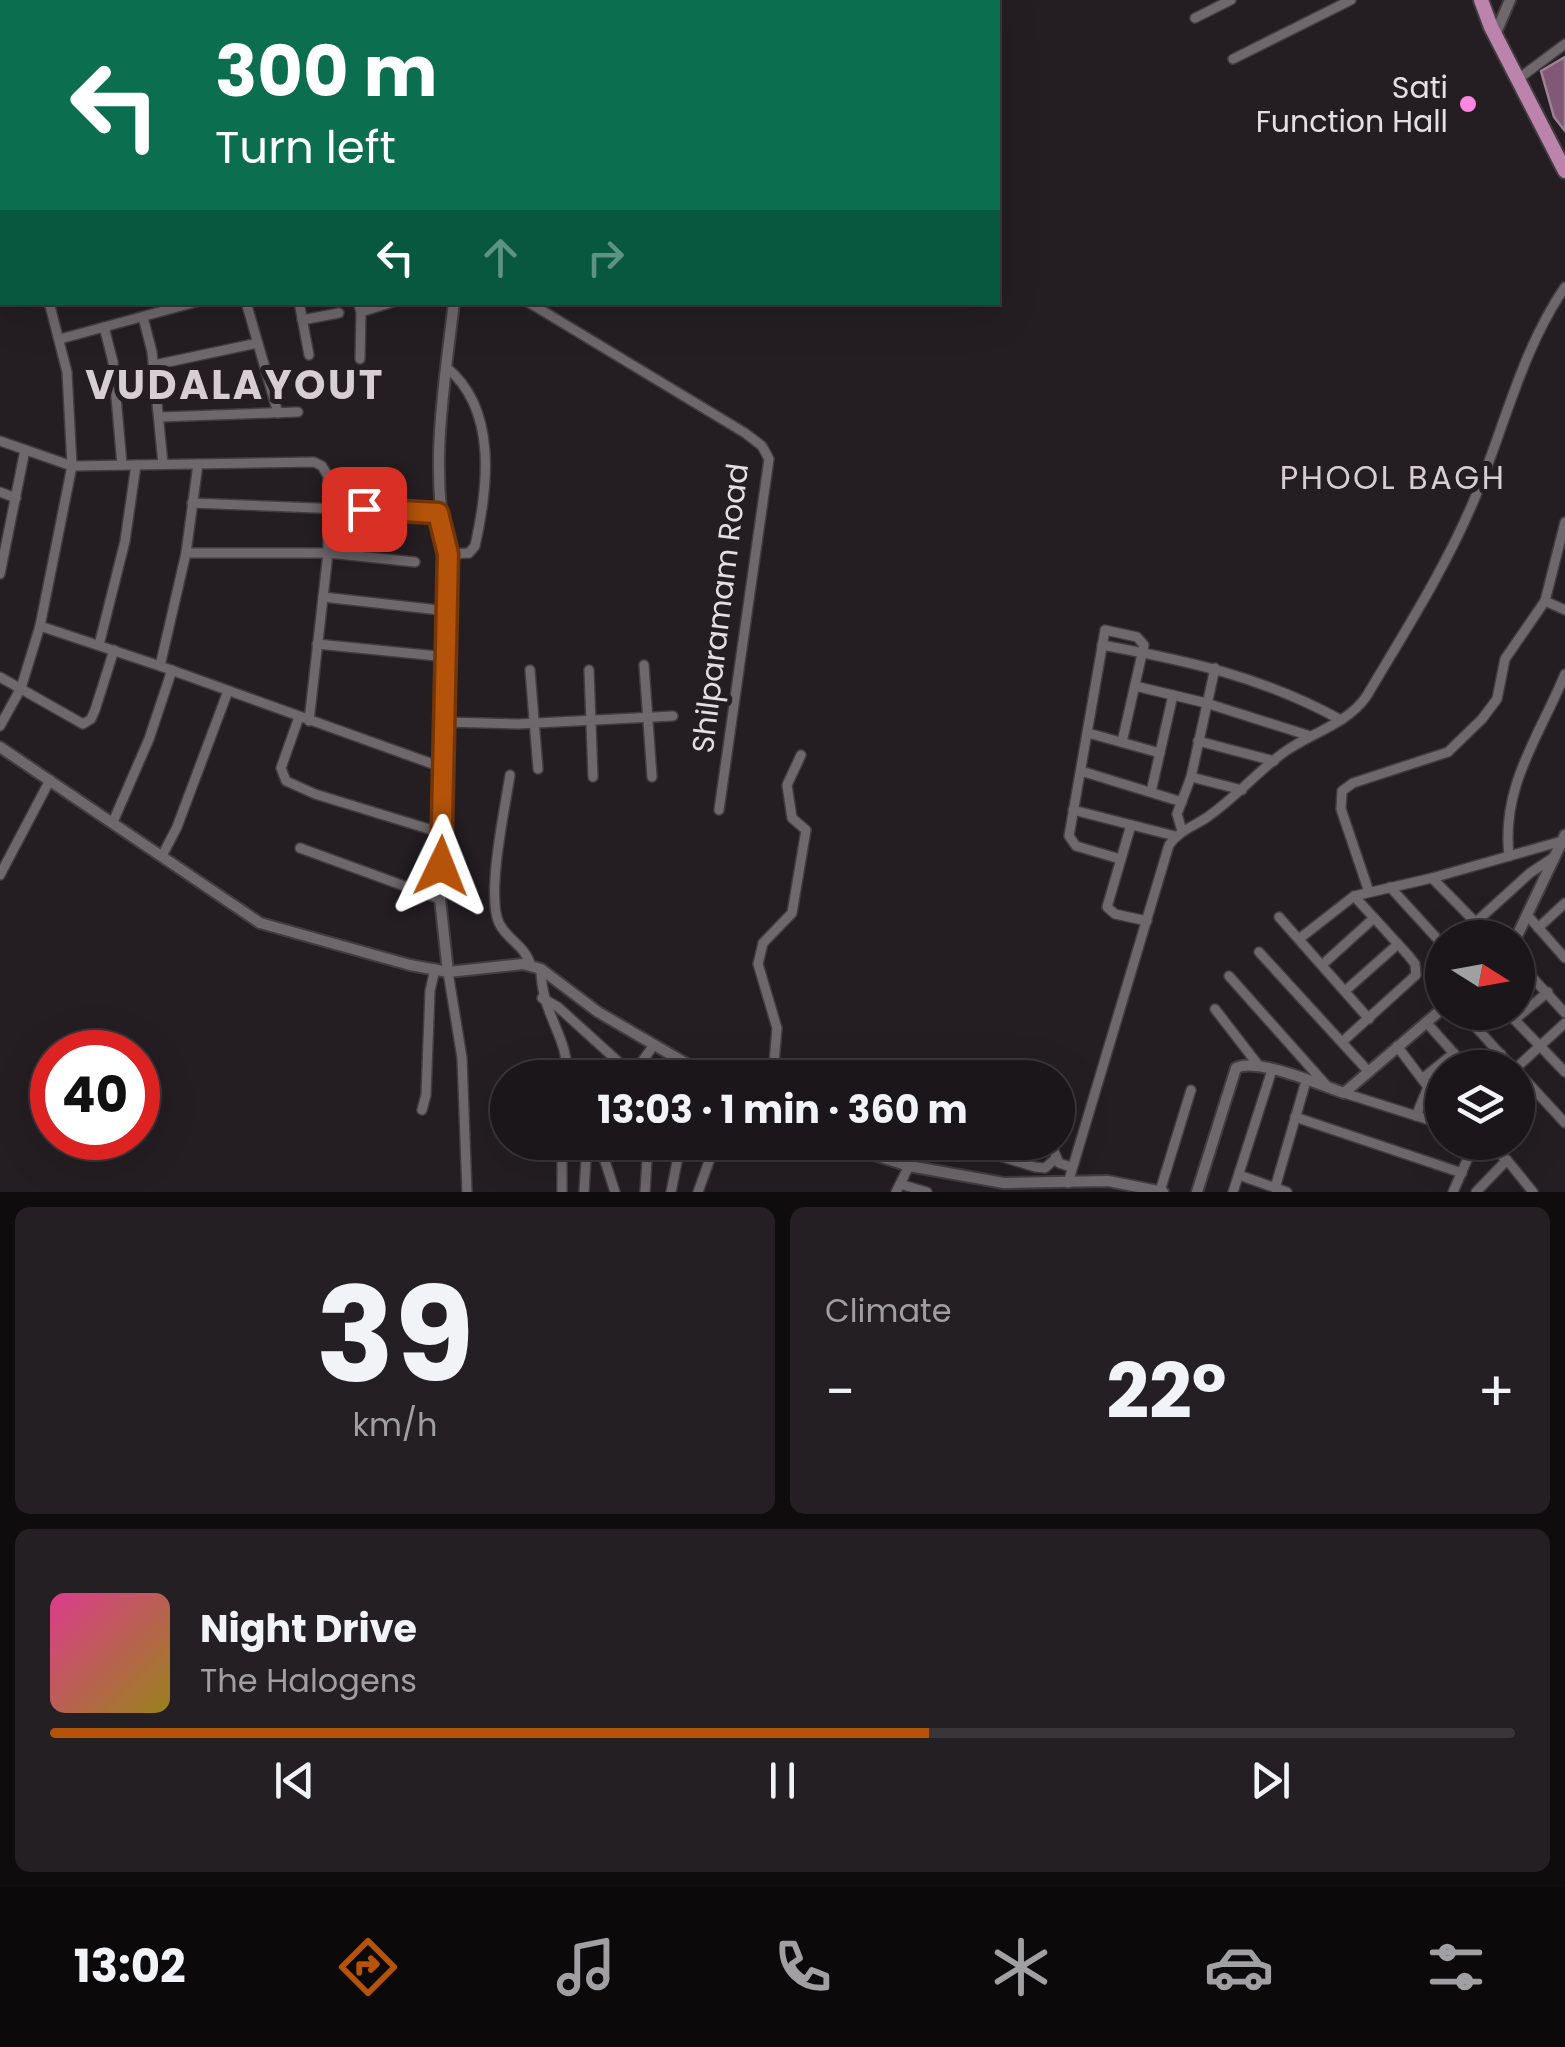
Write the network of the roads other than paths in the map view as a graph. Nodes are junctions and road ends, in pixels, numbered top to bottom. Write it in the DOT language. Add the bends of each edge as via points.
graph roads {
  1 [pos="1229,0"];
  2 [pos="1481,0"];
  3 [pos="1510,0"];
  4 [pos="1347,1"];
  5 [pos="1196,18"];
  6 [pos="1495,34"];
  7 [pos="1565,44"];
  8 [pos="1233,59"];
  9 [pos="1518,79"];
  10 [pos="1565,171"];
  11 [pos="1565,287"];
  12 [pos="50,305"];
  13 [pos="185,305"];
  14 [pos="247,305"];
  15 [pos="300,305"];
  16 [pos="454,305"];
  17 [pos="533,305"];
  18 [pos="359,307"];
  19 [pos="339,313"];
  20 [pos="142,317"];
  21 [pos="302,320"];
  22 [pos="104,327"];
  23 [pos="60,339"];
  24 [pos="258,343"];
  25 [pos="309,355"];
  26 [pos="360,359"];
  27 [pos="154,365"];
  28 [pos="446,368"];
  29 [pos="298,412"];
  30 [pos="278,413"];
  31 [pos="160,418"];
  32 [pos="0,441"];
  33 [pos="25,450"];
  34 [pos="163,464"];
  35 [pos="198,464"];
  36 [pos="122,465"];
  37 [pos="136,465"];
  38 [pos="72,466"];
  39 [pos="0,492"];
  40 [pos="16,498"];
  41 [pos="192,504"];
  42 [pos="327,507"];
  43 [pos="438,513"];
  44 [pos="1565,522"];
  45 [pos="1562,536"];
  46 [pos="186,553"];
  47 [pos="328,554"];
  48 [pos="448,554"];
  49 [pos="415,562"];
  50 [pos="0,574"];
  51 [pos="322,598"];
  52 [pos="1545,601"];
  53 [pos="1565,610"];
  54 [pos="448,611"];
  55 [pos="40,626"];
  56 [pos="318,644"];
  57 [pos="1102,645"];
  58 [pos="99,646"];
  59 [pos="114,650"];
  60 [pos="1142,652"];
  61 [pos="447,657"];
  62 [pos="644,665"];
  63 [pos="160,666"];
  64 [pos="1215,668"];
  65 [pos="172,670"];
  66 [pos="530,670"];
  67 [pos="590,670"];
  68 [pos="1565,674"];
  69 [pos="0,676"];
  70 [pos="1135,686"];
  71 [pos="21,688"];
  72 [pos="228,690"];
  73 [pos="1174,695"];
  74 [pos="1206,703"];
  75 [pos="673,716"];
  76 [pos="647,718"];
  77 [pos="304,719"];
  78 [pos="1341,720"];
  79 [pos="590,721"];
  80 [pos="445,722"];
  81 [pos="533,724"];
  82 [pos="0,726"];
  83 [pos="1088,733"];
  84 [pos="1310,736"];
  85 [pos="1198,741"];
  86 [pos="1122,742"];
  87 [pos="2,752"];
  88 [pos="1160,753"];
  89 [pos="801,756"];
  90 [pos="1274,761"];
  91 [pos="444,768"];
  92 [pos="538,770"];
  93 [pos="1081,771"];
  94 [pos="510,775"];
  95 [pos="652,777"];
  96 [pos="1190,777"];
  97 [pos="593,778"];
  98 [pos="50,780"];
  99 [pos="1242,790"];
  100 [pos="1151,792"];
  101 [pos="1182,802"];
  102 [pos="719,810"];
  103 [pos="1073,810"];
  104 [pos="112,822"];
  105 [pos="1131,825"];
  106 [pos="442,833"];
  107 [pos="1178,834"];
  108 [pos="1564,838"];
  109 [pos="0,840"];
  110 [pos="13,848"];
  111 [pos="300,848"];
  112 [pos="162,856"];
  113 [pos="1508,856"];
  114 [pos="1556,856"];
  115 [pos="1120,860"];
  116 [pos="0,875"];
  117 [pos="1432,878"];
  118 [pos="1390,887"];
  119 [pos="1369,892"];
  120 [pos="1354,896"];
  121 [pos="440,899"];
  122 [pos="1565,904"];
  123 [pos="1528,916"];
  124 [pos="1279,917"];
  125 [pos="1374,918"];
  126 [pos="1474,920"];
  127 [pos="1478,920"];
  128 [pos="1526,920"];
  129 [pos="1147,921"];
  130 [pos="1425,925"];
  131 [pos="1538,928"];
  132 [pos="1299,939"];
  133 [pos="1398,944"];
  134 [pos="1260,952"];
  135 [pos="1564,954"];
  136 [pos="1322,965"];
  137 [pos="536,968"];
  138 [pos="435,970"];
  139 [pos="448,972"];
  140 [pos="1230,976"];
  141 [pos="1535,979"];
  142 [pos="1345,991"];
  143 [pos="1548,992"];
  144 [pos="542,998"];
  145 [pos="1535,1000"];
  146 [pos="1215,1010"];
  147 [pos="1565,1012"];
  148 [pos="1370,1018"];
  149 [pos="1425,1023"];
  150 [pos="1565,1023"];
  151 [pos="1433,1030"];
  152 [pos="1478,1030"];
  153 [pos="1525,1030"];
  154 [pos="1342,1042"];
  155 [pos="654,1046"];
  156 [pos="1397,1046"];
  157 [pos="1541,1047"];
  158 [pos="1451,1050"];
  159 [pos="1496,1050"];
  160 [pos="1535,1052"];
  161 [pos="566,1060"];
  162 [pos="615,1060"];
  163 [pos="644,1060"];
  164 [pos="678,1060"];
  165 [pos="774,1060"];
  166 [pos="1259,1066"];
  167 [pos="1272,1070"];
  168 [pos="1368,1071"];
  169 [pos="1565,1072"];
  170 [pos="1425,1077"];
  171 [pos="1422,1079"];
  172 [pos="1306,1080"];
  173 [pos="1329,1088"];
  174 [pos="1191,1090"];
  175 [pos="1535,1090"];
  176 [pos="1344,1093"];
  177 [pos="422,1110"];
  178 [pos="1416,1116"];
  179 [pos="1295,1117"];
  180 [pos="1425,1119"];
  181 [pos="1565,1123"];
  182 [pos="562,1160"];
  183 [pos="585,1160"];
  184 [pos="608,1160"];
  185 [pos="647,1160"];
  186 [pos="677,1160"];
  187 [pos="710,1160"];
  188 [pos="890,1160"];
  189 [pos="1010,1160"];
  190 [pos="1054,1160"];
  191 [pos="1057,1160"];
  192 [pos="1467,1160"];
  193 [pos="1506,1160"];
  194 [pos="909,1166"];
  195 [pos="1071,1167"];
  196 [pos="1462,1173"];
  197 [pos="1238,1175"];
  198 [pos="1068,1183"];
  199 [pos="898,1188"];
  200 [pos="1020,1188"];
  201 [pos="1275,1188"];
  202 [pos="1146,1190"];
  203 [pos="467,1192"];
  204 [pos="562,1192"];
  205 [pos="584,1192"];
  206 [pos="615,1192"];
  207 [pos="645,1192"];
  208 [pos="671,1192"];
  209 [pos="698,1192"];
  210 [pos="927,1192"];
  211 [pos="1161,1192"];
  212 [pos="1197,1192"];
  213 [pos="1233,1192"];
  214 [pos="1287,1192"];
  215 [pos="1454,1192"];
  216 [pos="1476,1192"];
  217 [pos="1532,1192"];
  1 -- 5 [label="street"];
  2 -- 6 [label="main road"];
  3 -- 6 [label="street"];
  4 -- 8 [label="street"];
  6 -- 9 [label="main road"];
  7 -- 9 [label="street"];
  9 -- 10 [label="main road"];
  11 -- 78 [label="street" via="1433,582 1359,708"];
  12 -- 23 [label="street"];
  13 -- 20 [label="street"];
  14 -- 24 [label="street"];
  15 -- 21 [label="street"];
  16 -- 28 [label="street"];
  17 -- 102 [label="street, Shilparamam Road" via="745,433 768,459"];
  18 -- 26 [label="street"];
  19 -- 21 [label="street"];
  20 -- 22 [label="street"];
  20 -- 27 [label="street"];
  21 -- 25 [label="street"];
  22 -- 23 [label="street"];
  22 -- 36 [label="street"];
  23 -- 38 [label="street"];
  24 -- 27 [label="street"];
  24 -- 30 [label="street"];
  27 -- 31 [label="street"];
  28 -- 43 [label="street"];
  28 -- 48 [label="street" via="469,392 487,475 475,546 469,554"];
  29 -- 30 [label="street"];
  30 -- 31 [label="street"];
  31 -- 34 [label="street"];
  32 -- 33 [label="street"];
  33 -- 38 [label="street"];
  33 -- 40 [label="street"];
  34 -- 35 [label="street"];
  34 -- 37 [label="street"];
  35 -- 41 [label="street"];
  35 -- 42 [label="street" via="318,463 328,476"];
  36 -- 37 [label="street"];
  36 -- 38 [label="street"];
  37 -- 58 [label="street"];
  38 -- 55 [label="street"];
  39 -- 40 [label="street"];
  40 -- 50 [label="street"];
  41 -- 42 [label="street"];
  41 -- 46 [label="street"];
  42 -- 43 [label="street"];
  42 -- 47 [label="street"];
  43 -- 48 [label="street"];
  44 -- 45 [label="street"];
  45 -- 52 [label="street"];
  46 -- 47 [label="street"];
  46 -- 63 [label="street"];
  47 -- 49 [label="street"];
  47 -- 51 [label="street"];
  48 -- 54 [label="street"];
  51 -- 54 [label="street"];
  51 -- 56 [label="street"];
  52 -- 53 [label="street"];
  52 -- 119 [label="street" via="1505,659 1498,699 1448,752 1342,790 1340,809"];
  54 -- 61 [label="street"];
  55 -- 58 [label="street"];
  55 -- 71 [label="street"];
  56 -- 61 [label="street"];
  56 -- 77 [label="street"];
  57 -- 60 [label="street"];
  57 -- 60 [label="street" via="1105,630 1137,637"];
  57 -- 83 [label="street"];
  58 -- 59 [label="street"];
  59 -- 63 [label="street"];
  59 -- 71 [label="street" via="87,723"];
  60 -- 64 [label="street"];
  60 -- 70 [label="street"];
  61 -- 80 [label="street"];
  62 -- 76 [label="street"];
  63 -- 65 [label="street"];
  64 -- 74 [label="street"];
  64 -- 78 [label="street" via="1270,685"];
  65 -- 72 [label="street"];
  65 -- 104 [label="street"];
  66 -- 81 [label="street"];
  67 -- 79 [label="street"];
  68 -- 113 [label="street" via="1510,802"];
  69 -- 71 [label="street"];
  70 -- 73 [label="street"];
  70 -- 86 [label="street"];
  71 -- 82 [label="street"];
  72 -- 77 [label="street"];
  72 -- 112 [label="street"];
  73 -- 74 [label="street"];
  73 -- 88 [label="street"];
  74 -- 84 [label="street"];
  74 -- 85 [label="street"];
  75 -- 76 [label="street"];
  76 -- 79 [label="street"];
  76 -- 95 [label="street"];
  77 -- 91 [label="street"];
  77 -- 106 [label="street" via="282,768 286,781"];
  78 -- 84 [label="street"];
  79 -- 81 [label="street"];
  79 -- 97 [label="street"];
  80 -- 81 [label="street"];
  80 -- 91 [label="street"];
  81 -- 92 [label="street"];
  83 -- 86 [label="street"];
  83 -- 93 [label="street"];
  84 -- 90 [label="street"];
  85 -- 90 [label="street"];
  85 -- 96 [label="street"];
  86 -- 88 [label="street"];
  87 -- 98 [label="street"];
  88 -- 100 [label="street"];
  89 -- 165 [label="street" via="787,785 792,818 806,830 796,900 762,943 758,964 776,1028"];
  90 -- 99 [label="street"];
  91 -- 106 [label="street"];
  93 -- 100 [label="street"];
  93 -- 103 [label="street"];
  94 -- 137 [label="street" via="496,910 500,926"];
  96 -- 99 [label="street"];
  96 -- 101 [label="street"];
  98 -- 104 [label="street"];
  98 -- 110 [label="street"];
  99 -- 107 [label="street"];
  100 -- 101 [label="street"];
  101 -- 107 [label="street"];
  103 -- 105 [label="street"];
  103 -- 115 [label="street" via="1071,842"];
  104 -- 112 [label="street"];
  105 -- 107 [label="street"];
  105 -- 115 [label="street"];
  106 -- 121 [label="street"];
  107 -- 129 [label="street"];
  108 -- 113 [label="street"];
  108 -- 114 [label="street"];
  109 -- 110 [label="street"];
  110 -- 116 [label="street"];
  111 -- 121 [label="street"];
  112 -- 138 [label="street" via="260,923"];
  113 -- 117 [label="street"];
  114 -- 123 [label="street"];
  114 -- 127 [label="street"];
  115 -- 129 [label="street" via="1107,908"];
  117 -- 118 [label="street"];
  117 -- 126 [label="street"];
  118 -- 119 [label="street"];
  118 -- 130 [label="street"];
  119 -- 120 [label="street"];
  120 -- 125 [label="street"];
  120 -- 132 [label="street"];
  121 -- 139 [label="street"];
  122 -- 131 [label="street"];
  123 -- 128 [label="street"];
  123 -- 131 [label="street"];
  124 -- 132 [label="street"];
  125 -- 133 [label="street"];
  125 -- 136 [label="street"];
  129 -- 195 [label="street"];
  131 -- 135 [label="street"];
  132 -- 136 [label="street"];
  133 -- 142 [label="street"];
  133 -- 148 [label="street" via="1416,975"];
  134 -- 154 [label="street"];
  136 -- 142 [label="street"];
  137 -- 139 [label="street"];
  137 -- 144 [label="street"];
  137 -- 155 [label="street"];
  138 -- 139 [label="street"];
  138 -- 177 [label="street"];
  139 -- 203 [label="street" via="462,1058"];
  140 -- 173 [label="street"];
  141 -- 143 [label="street"];
  142 -- 148 [label="street"];
  143 -- 145 [label="street"];
  143 -- 147 [label="street"];
  144 -- 161 [label="street"];
  144 -- 162 [label="street"];
  146 -- 166 [label="street"];
  148 -- 154 [label="street"];
  149 -- 156 [label="street"];
  150 -- 157 [label="street"];
  151 -- 158 [label="street"];
  152 -- 159 [label="street"];
  153 -- 157 [label="street"];
  154 -- 168 [label="street"];
  155 -- 163 [label="street"];
  155 -- 164 [label="street"];
  156 -- 168 [label="street"];
  156 -- 171 [label="street"];
  157 -- 160 [label="street"];
  157 -- 169 [label="street"];
  166 -- 167 [label="street"];
  166 -- 212 [label="street" via="1236,1068"];
  167 -- 172 [label="street"];
  167 -- 197 [label="street"];
  168 -- 176 [label="street"];
  170 -- 171 [label="street"];
  171 -- 178 [label="street" via="1428,1092"];
  172 -- 173 [label="street"];
  172 -- 179 [label="street"];
  173 -- 176 [label="street"];
  174 -- 211 [label="street"];
  175 -- 181 [label="street"];
  176 -- 178 [label="street"];
  178 -- 180 [label="street"];
  179 -- 196 [label="street"];
  179 -- 201 [label="street"];
  182 -- 204 [label="street"];
  183 -- 205 [label="street"];
  184 -- 206 [label="street"];
  185 -- 207 [label="street"];
  186 -- 208 [label="street"];
  187 -- 209 [label="street"];
  188 -- 194 [label="street"];
  189 -- 190 [label="street" via="1045,1168"];
  191 -- 195 [label="street"];
  192 -- 196 [label="street"];
  193 -- 216 [label="street"];
  193 -- 217 [label="street"];
  194 -- 199 [label="street"];
  194 -- 200 [label="street"];
  195 -- 198 [label="street"];
  196 -- 215 [label="street"];
  197 -- 201 [label="street"];
  197 -- 213 [label="street"];
  198 -- 200 [label="street"];
  198 -- 202 [label="street" via="1108,1181"];
  199 -- 210 [label="street"];
  201 -- 214 [label="street"];
  202 -- 211 [label="street"];
}
